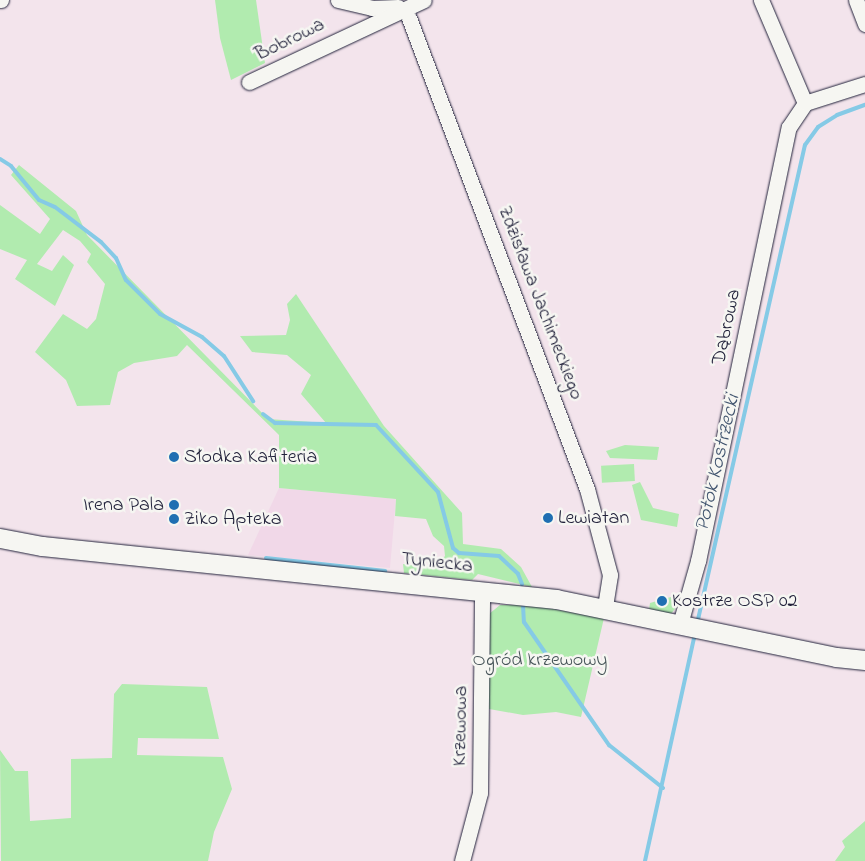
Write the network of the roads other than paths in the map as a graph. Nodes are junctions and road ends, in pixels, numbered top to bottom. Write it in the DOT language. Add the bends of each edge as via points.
graph roads {
  1 [pos="338,0"];
  2 [pos="424,0"];
  3 [pos="761,0"];
  4 [pos="856,0"];
  5 [pos="406,13"];
  6 [pos="865,24"];
  7 [pos="249,82"];
  8 [pos="865,84"];
  9 [pos="805,103"];
  10 [pos="0,538"];
  11 [pos="482,590"];
  12 [pos="605,608"];
  13 [pos="693,627"];
  14 [pos="865,660"];
  15 [pos="462,861"];
  1 -- 5 [label="street, Bobrowa"];
  2 -- 5 [label="street, Bobrowa"];
  3 -- 9 [label="street"];
  4 -- 6 [label="street"];
  5 -- 7 [label="street, Bobrowa"];
  5 -- 12 [label="street, Zdzisława Jachimeckiego" via="578,462 610,575"];
  8 -- 9 [label="street"];
  9 -- 13 [label="street, Dąbrowa" via="789,127 698,561"];
  10 -- 11 [label="street, Tyniecka" via="42,546"];
  11 -- 12 [label="street, Tyniecka"];
  11 -- 15 [label="street, Krzewowa" via="480,793"];
  12 -- 13 [label="street, Tyniecka"];
  13 -- 14 [label="street, Tyniecka" via="836,657"];
}
